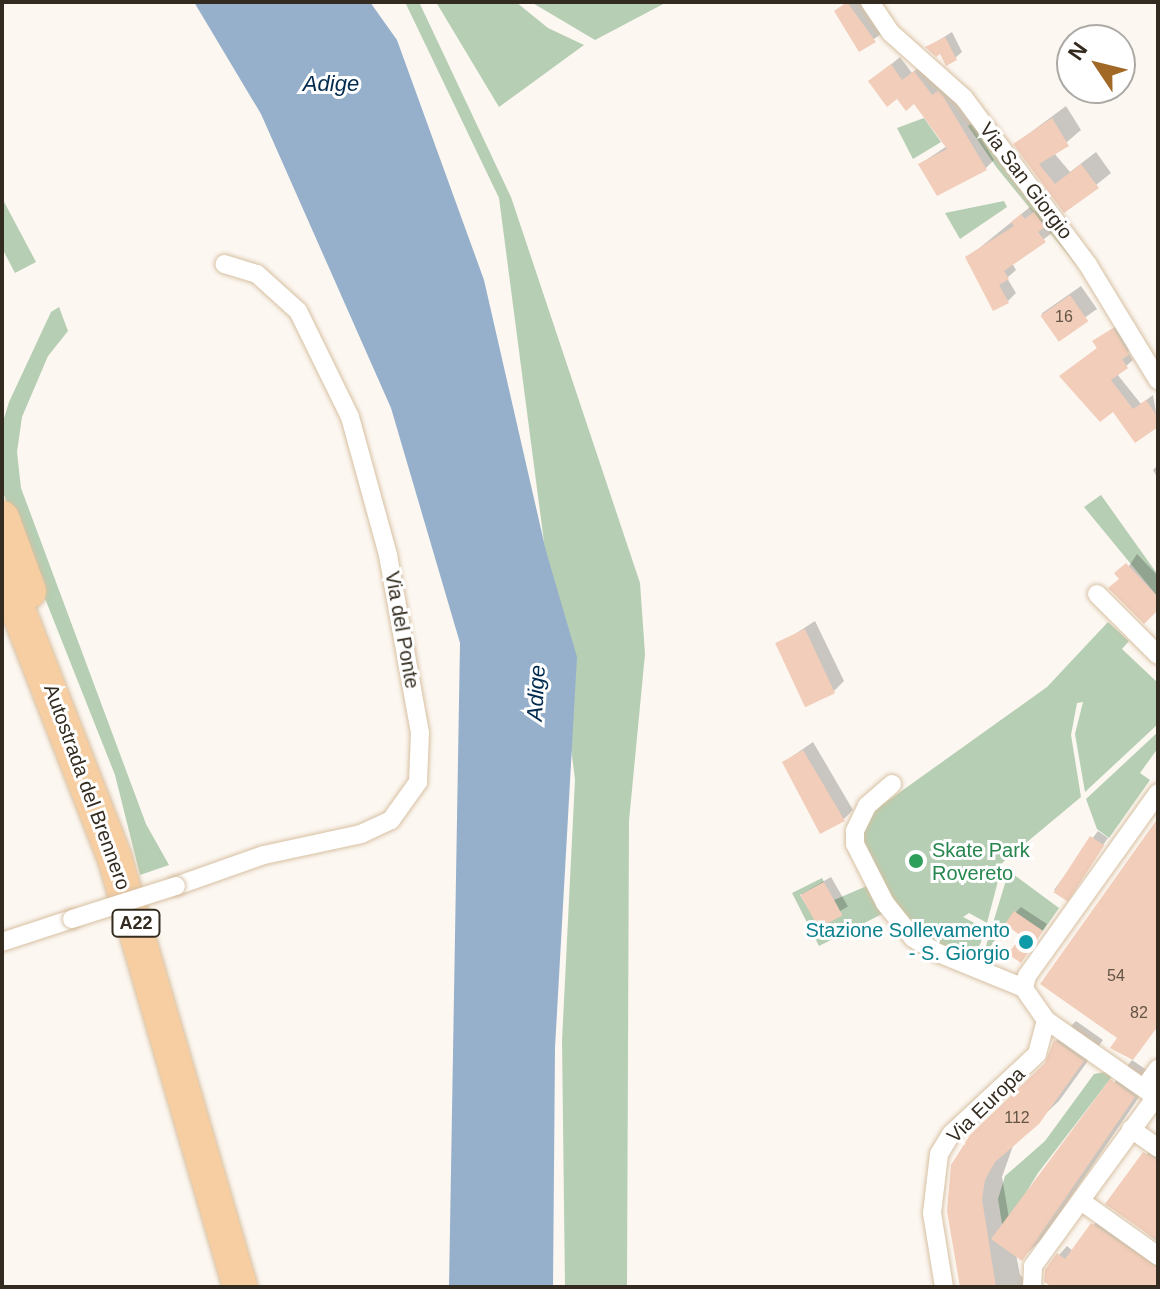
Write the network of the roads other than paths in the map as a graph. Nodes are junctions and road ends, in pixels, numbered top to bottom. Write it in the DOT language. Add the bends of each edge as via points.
graph roads {
  1 [pos="870,2"];
  2 [pos="225,264"];
  3 [pos="1158,380"];
  4 [pos="2,518"];
  5 [pos="2,569"];
  6 [pos="1097,594"];
  7 [pos="2,624"];
  8 [pos="1158,655"];
  9 [pos="43,666"];
  10 [pos="892,784"];
  11 [pos="1158,793"];
  12 [pos="2,942"];
  13 [pos="1024,988"];
  14 [pos="1046,1020"];
  15 [pos="1158,1069"];
  16 [pos="1153,1093"];
  17 [pos="1131,1129"];
  18 [pos="1158,1148"];
  19 [pos="1081,1201"];
  20 [pos="1158,1256"];
  21 [pos="1031,1283"];
  22 [pos="219,1287"];
  23 [pos="240,1287"];
  24 [pos="944,1287"];
  1 -- 3 [label="street, Via San Giorgio" via="891,33 964,98 1088,265"];
  2 -- 12 [label="street, Via del Ponte, bridge" via="257,274 298,311 350,417 388,555 420,733 418,782 391,820 361,834 264,855"];
  4 -- 9 [label="highway" via="34,604"];
  5 -- 9 [label="highway, Autostrada del Brennero / A22"];
  6 -- 8 [label="street"];
  7 -- 22 [label="highway, Autostrada del Brennero / A22" via="133,980"];
  9 -- 23 [label="highway, Autostrada del Brennero / A22" via="147,959"];
  10 -- 13 [label="street" via="867,806 855,844 885,903 913,938"];
  11 -- 13 [label="street" via="1027,976"];
  13 -- 14 [label="street"];
  14 -- 16 [label="street"];
  14 -- 24 [label="street, Via Europa" via="1037,1054 951,1134 939,1154 932,1213"];
  15 -- 16 [label="street"];
  16 -- 17 [label="street"];
  17 -- 18 [label="street"];
  17 -- 19 [label="street"];
  19 -- 20 [label="street"];
  19 -- 21 [label="street"];
}
